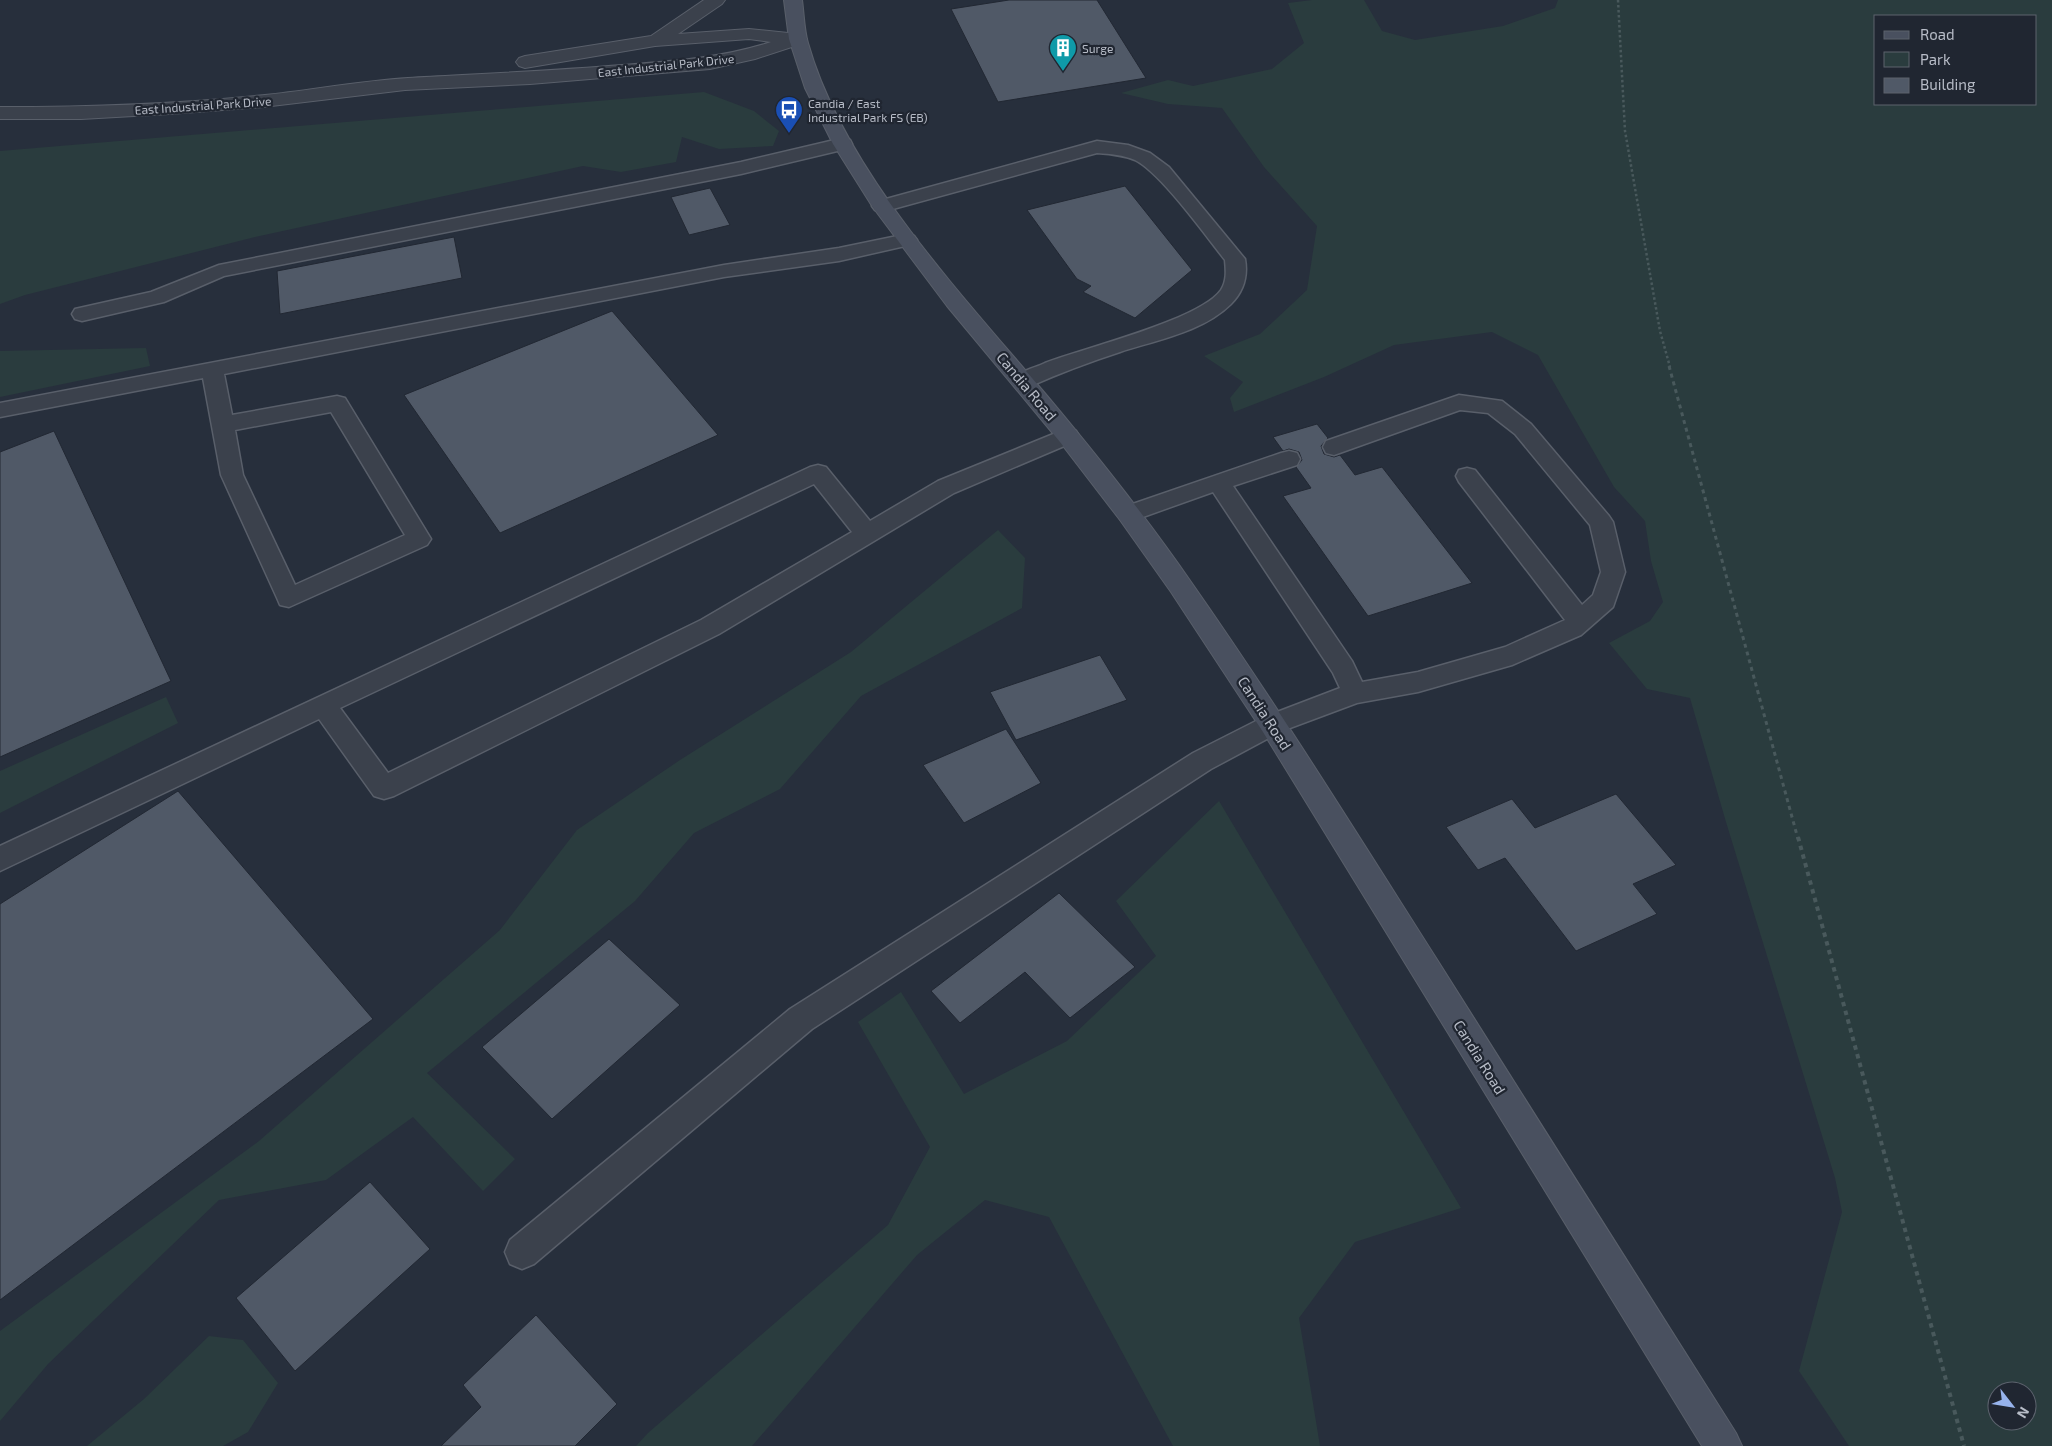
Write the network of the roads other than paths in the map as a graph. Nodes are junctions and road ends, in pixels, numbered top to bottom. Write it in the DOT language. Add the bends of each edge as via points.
graph roads {
  1 [pos="716,0"];
  2 [pos="793,0"];
  3 [pos="798,39"];
  4 [pos="654,41"];
  5 [pos="405,84"];
  6 [pos="0,113"];
  7 [pos="843,144"];
  8 [pos="882,206"];
  9 [pos="907,240"];
  10 [pos="82,314"];
  11 [pos="213,370"];
  12 [pos="1023,381"];
  13 [pos="0,410"];
  14 [pos="222,425"];
  15 [pos="1068,436"];
  16 [pos="1334,447"];
  17 [pos="1289,459"];
  18 [pos="1467,476"];
  19 [pos="1218,482"];
  20 [pos="1129,514"];
  21 [pos="867,534"];
  22 [pos="1580,621"];
  23 [pos="1355,693"];
  24 [pos="323,705"];
  25 [pos="1273,724"];
  26 [pos="0,859"];
  27 [pos="522,1252"];
  28 [pos="1723,1446"];
  1 -- 4 [label="street"];
  2 -- 3 [label="main road, Candia Road"];
  3 -- 4 [label="street, East Industrial Park Drive" via="749,34"];
  3 -- 5 [label="street, East Industrial Park Drive" via="749,55 710,63 530,78"];
  3 -- 7 [label="main road, Candia Road" via="814,88"];
  4 -- 5 [label="street, East Industrial Park Drive"];
  5 -- 6 [label="street, East Industrial Park Drive" via="179,108"];
  7 -- 8 [label="main road, Candia Road"];
  7 -- 10 [label="lane" via="741,168 219,271 157,297"];
  8 -- 9 [label="main road, Candia Road"];
  8 -- 12 [label="lane" via="1097,147 1121,149 1143,157 1162,171 1235,259 1237,272 1233,288 1221,302 1202,314"];
  9 -- 11 [label="lane" via="830,257 695,276"];
  9 -- 12 [label="main road, Candia Road"];
  11 -- 13 [label="lane"];
  11 -- 14 [label="lane"];
  12 -- 15 [label="main road, Candia Road"];
  14 -- 14 [label="lane" via="232,475 289,598 419,539 337,403"];
  15 -- 20 [label="main road, Candia Road"];
  15 -- 21 [label="lane" via="946,487"];
  16 -- 22 [label="lane" via="1459,402 1494,406 1523,429 1601,522 1613,572 1604,600"];
  17 -- 19 [label="lane"];
  18 -- 22 [label="lane"];
  19 -- 20 [label="lane"];
  19 -- 23 [label="lane" via="1343,668"];
  20 -- 25 [label="main road, Candia Road"];
  21 -- 24 [label="lane" via="818,473"];
  21 -- 24 [label="lane" via="710,627 384,788"];
  22 -- 23 [label="lane" via="1572,628 1512,655 1418,682"];
  23 -- 25 [label="lane"];
  24 -- 26 [label="lane"];
  25 -- 27 [label="lane" via="1202,761 801,1019"];
  25 -- 28 [label="main road, Candia Road"];
}
